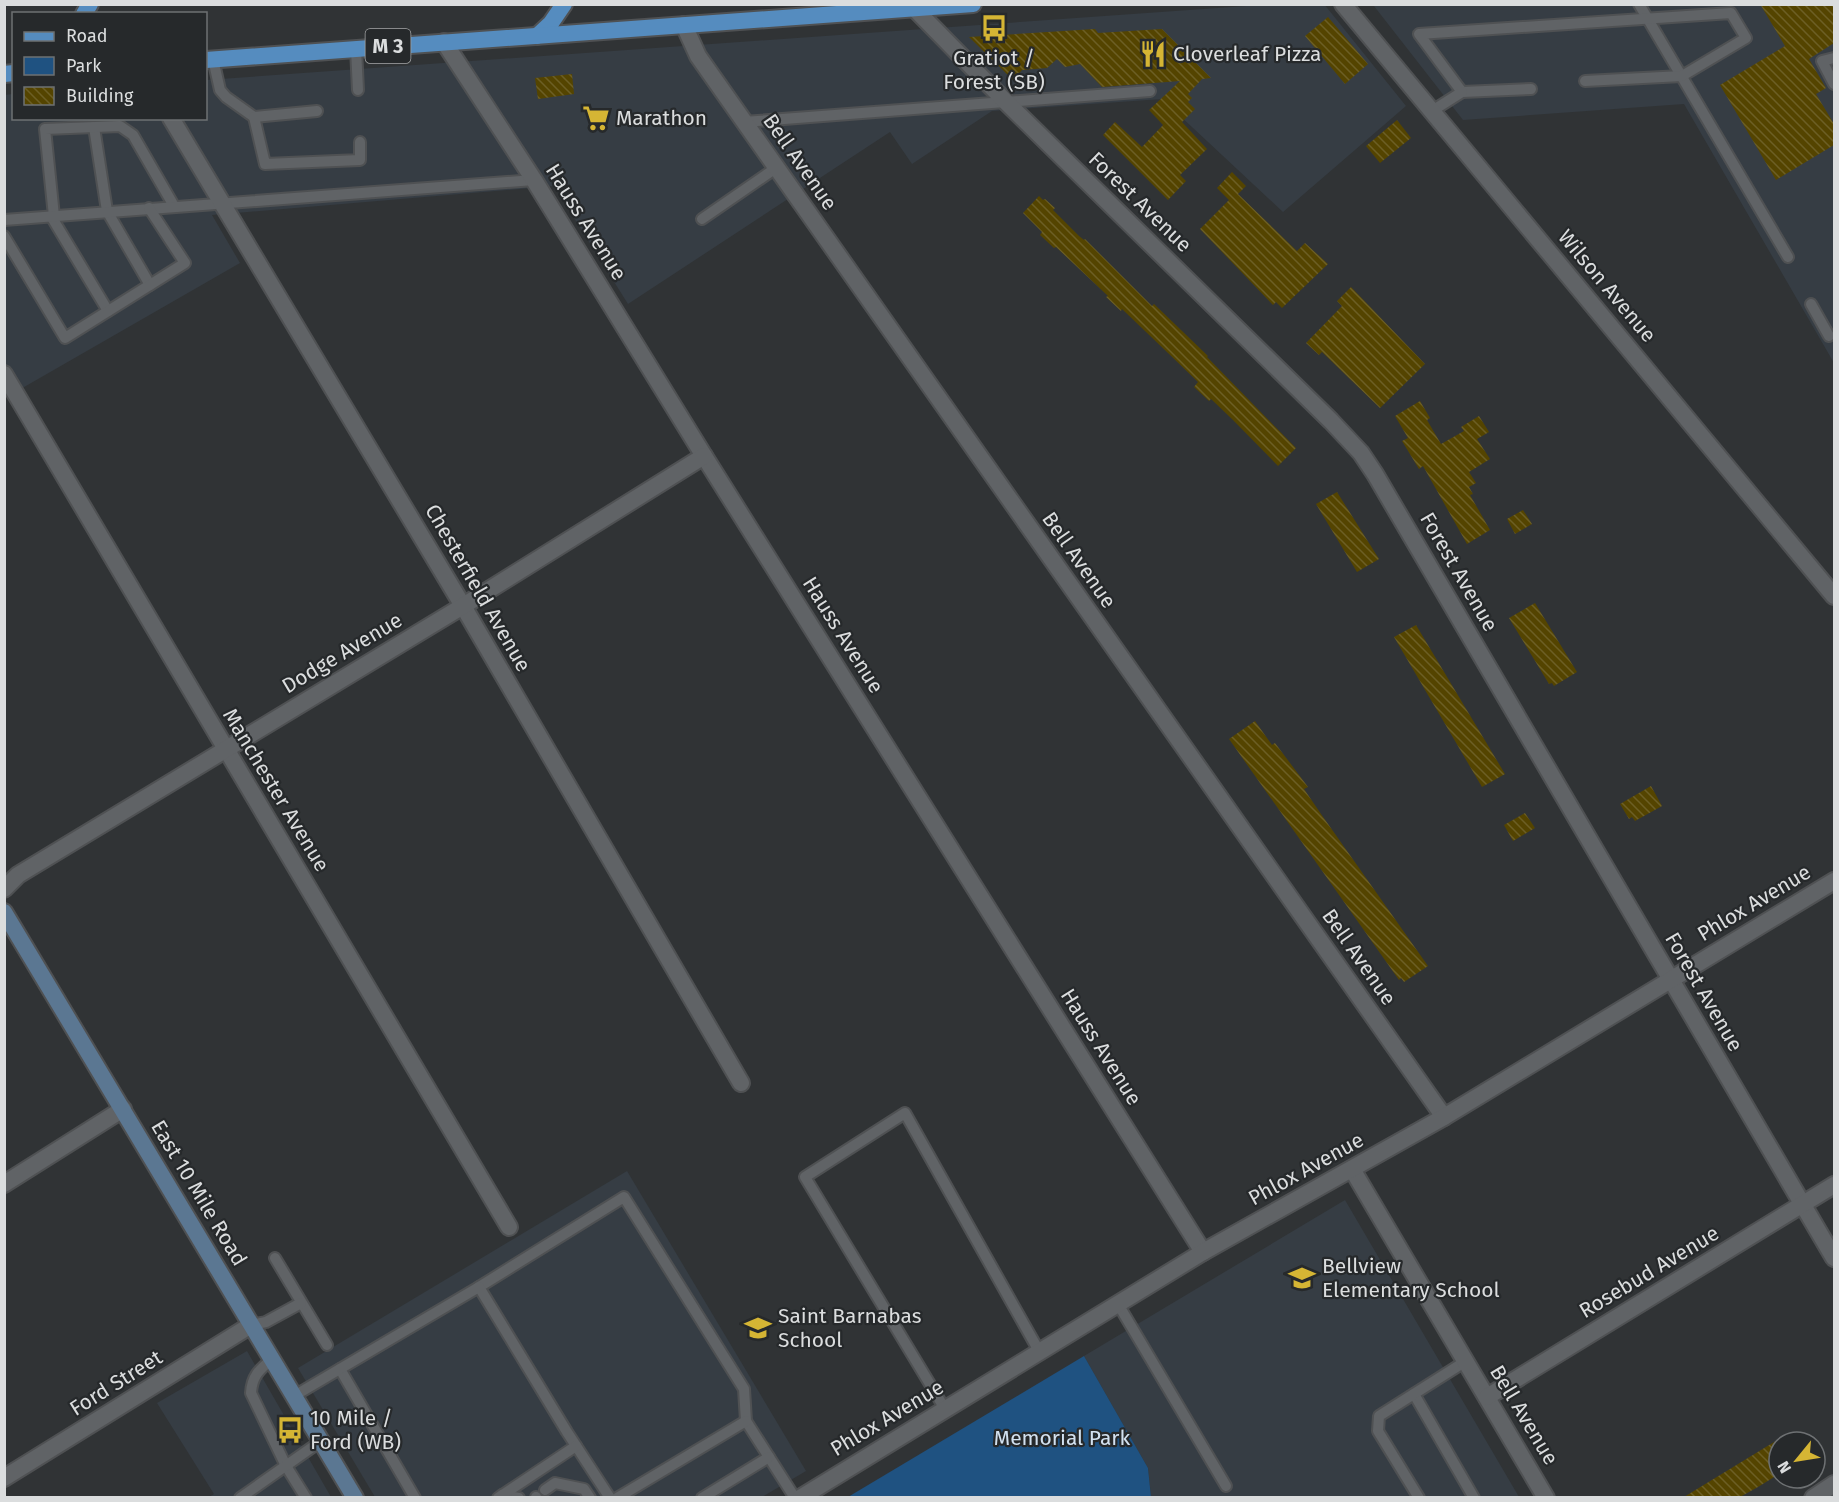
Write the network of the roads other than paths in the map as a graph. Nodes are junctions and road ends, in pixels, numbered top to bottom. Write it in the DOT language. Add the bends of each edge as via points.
graph roads {
  1 [pos="564,4"];
  2 [pos="973,4"];
  3 [pos="1343,4"];
  4 [pos="1639,4"];
  5 [pos="873,8"];
  6 [pos="915,9"];
  7 [pos="1648,19"];
  8 [pos="684,25"];
  9 [pos="537,36"];
  10 [pos="444,42"];
  11 [pos="356,49"];
  12 [pos="1834,58"];
  13 [pos="209,59"];
  14 [pos="1682,76"];
  15 [pos="1585,81"];
  16 [pos="1834,84"];
  17 [pos="1531,89"];
  18 [pos="357,90"];
  19 [pos="1150,91"];
  20 [pos="1462,92"];
  21 [pos="1006,102"];
  22 [pos="317,111"];
  23 [pos="1432,111"];
  24 [pos="254,117"];
  25 [pos="172,120"];
  26 [pos="744,122"];
  27 [pos="94,127"];
  28 [pos="360,142"];
  29 [pos="776,168"];
  30 [pos="534,180"];
  31 [pos="223,202"];
  32 [pos="174,206"];
  33 [pos="149,208"];
  34 [pos="107,211"];
  35 [pos="52,216"];
  36 [pos="702,219"];
  37 [pos="4,220"];
  38 [pos="4,236"];
  39 [pos="1788,257"];
  40 [pos="150,285"];
  41 [pos="1810,304"];
  42 [pos="108,311"];
  43 [pos="1829,336"];
  44 [pos="4,374"];
  45 [pos="704,456"];
  46 [pos="1834,596"];
  47 [pos="463,606"];
  48 [pos="226,750"];
  49 [pos="1834,881"];
  50 [pos="4,889"];
  51 [pos="4,912"];
  52 [pos="1670,979"];
  53 [pos="741,1083"];
  54 [pos="123,1109"];
  55 [pos="1444,1117"];
  56 [pos="1352,1169"];
  57 [pos="4,1184"];
  58 [pos="1834,1185"];
  59 [pos="1803,1204"];
  60 [pos="509,1227"];
  61 [pos="1203,1252"];
  62 [pos="275,1258"];
  63 [pos="1834,1258"];
  64 [pos="479,1287"];
  65 [pos="301,1303"];
  66 [pos="1118,1304"];
  67 [pos="251,1325"];
  68 [pos="327,1345"];
  69 [pos="1039,1352"];
  70 [pos="272,1359"];
  71 [pos="1466,1361"];
  72 [pos="340,1370"];
  73 [pos="1414,1394"];
  74 [pos="294,1396"];
  75 [pos="1487,1397"];
  76 [pos="945,1409"];
  77 [pos="746,1421"];
  78 [pos="321,1441"];
  79 [pos="576,1446"];
  80 [pos="769,1456"];
  81 [pos="286,1466"];
  82 [pos="4,1478"];
  83 [pos="1834,1484"];
  84 [pos="1226,1486"];
  85 [pos="539,1495"];
  86 [pos="1540,1495"];
  87 [pos="500,1496"];
  88 [pos="240,1497"];
  89 [pos="306,1497"];
  90 [pos="355,1497"];
  91 [pos="413,1497"];
  92 [pos="519,1497"];
  93 [pos="590,1497"];
  94 [pos="610,1497"];
  95 [pos="617,1497"];
  96 [pos="702,1497"];
  97 [pos="795,1497"];
  98 [pos="800,1497"];
  99 [pos="1419,1497"];
  100 [pos="1474,1497"];
  101 [pos="1813,1497"];
  1 -- 9 [label="main road"];
  2 -- 6 [label="main road, M 3"];
  3 -- 23 [label="street, Wilson Avenue"];
  4 -- 7 [label="lane"];
  5 -- 6 [label="main road, M 3"];
  5 -- 8 [label="main road, M 3"];
  6 -- 21 [label="street, Forest Avenue"];
  7 -- 14 [label="lane"];
  7 -- 14 [label="lane" via="1731,13 1746,38"];
  7 -- 20 [label="lane" via="1419,34"];
  8 -- 9 [label="main road, M 3"];
  8 -- 26 [label="street, Bell Avenue" via="698,56"];
  9 -- 10 [label="main road, M 3"];
  10 -- 11 [label="main road, M 3"];
  10 -- 30 [label="street, Hauss Avenue"];
  11 -- 13 [label="main road, M 3"];
  11 -- 18 [label="lane"];
  12 -- 16 [label="lane" via="1822,61"];
  13 -- 24 [label="lane" via="220,90"];
  14 -- 15 [label="lane"];
  14 -- 39 [label="lane"];
  17 -- 20 [label="lane"];
  19 -- 21 [label="lane"];
  20 -- 23 [label="lane"];
  21 -- 26 [label="lane"];
  21 -- 52 [label="street, Forest Avenue" via="1361,453"];
  22 -- 24 [label="lane"];
  23 -- 46 [label="street, Wilson Avenue"];
  24 -- 28 [label="lane" via="265,164 360,160"];
  25 -- 31 [label="street, Chesterfield Avenue"];
  26 -- 29 [label="street, Bell Avenue"];
  27 -- 32 [label="lane" via="120,126 133,135"];
  27 -- 34 [label="lane"];
  27 -- 35 [label="lane" via="45,129"];
  29 -- 36 [label="lane"];
  29 -- 55 [label="street, Bell Avenue"];
  30 -- 31 [label="lane"];
  30 -- 45 [label="street, Hauss Avenue"];
  31 -- 32 [label="lane"];
  31 -- 47 [label="street, Chesterfield Avenue"];
  32 -- 33 [label="lane"];
  33 -- 34 [label="lane"];
  33 -- 40 [label="lane" via="185,262"];
  34 -- 35 [label="lane"];
  34 -- 40 [label="lane"];
  35 -- 37 [label="lane"];
  35 -- 42 [label="lane"];
  38 -- 42 [label="lane" via="65,338"];
  40 -- 42 [label="lane"];
  41 -- 43 [label="lane"];
  44 -- 48 [label="street, Manchester Avenue"];
  45 -- 47 [label="street, Dodge Avenue"];
  45 -- 61 [label="street, Hauss Avenue"];
  47 -- 48 [label="street, Dodge Avenue"];
  47 -- 53 [label="street, Chesterfield Avenue"];
  48 -- 50 [label="street, Dodge Avenue" via="18,875"];
  48 -- 60 [label="street, Manchester Avenue"];
  49 -- 52 [label="street, Phlox Avenue"];
  51 -- 54 [label="main road, East 10 Mile Road"];
  52 -- 55 [label="street, Phlox Avenue"];
  52 -- 59 [label="street, Forest Avenue"];
  54 -- 57 [label="street"];
  54 -- 67 [label="main road, East 10 Mile Road"];
  55 -- 56 [label="street, Phlox Avenue"];
  56 -- 61 [label="street, Phlox Avenue"];
  56 -- 71 [label="street, Bell Avenue"];
  58 -- 59 [label="street, Rosebud Avenue"];
  59 -- 63 [label="street, Forest Avenue"];
  59 -- 75 [label="street, Rosebud Avenue"];
  61 -- 66 [label="street, Phlox Avenue"];
  62 -- 65 [label="lane"];
  64 -- 72 [label="lane"];
  64 -- 77 [label="lane" via="624,1197 744,1389"];
  64 -- 79 [label="lane"];
  65 -- 67 [label="lane" via="266,1322"];
  65 -- 68 [label="lane"];
  66 -- 69 [label="street, Phlox Avenue"];
  66 -- 84 [label="lane"];
  67 -- 70 [label="main road, East 10 Mile Road"];
  67 -- 82 [label="street, Ford Street"];
  69 -- 76 [label="street, Phlox Avenue"];
  69 -- 76 [label="lane" via="905,1113 805,1177"];
  70 -- 74 [label="main road, East 10 Mile Road"];
  70 -- 81 [label="lane" via="251,1380 251,1393"];
  71 -- 73 [label="lane"];
  71 -- 75 [label="street, Bell Avenue"];
  72 -- 74 [label="lane"];
  72 -- 91 [label="lane"];
  73 -- 99 [label="lane" via="1379,1416 1378,1431"];
  73 -- 100 [label="lane"];
  74 -- 78 [label="main road, East 10 Mile Road"];
  75 -- 86 [label="street, Bell Avenue"];
  76 -- 98 [label="street, Phlox Avenue"];
  77 -- 80 [label="lane"];
  77 -- 95 [label="lane"];
  78 -- 81 [label="lane"];
  78 -- 90 [label="main road, East 10 Mile Road"];
  79 -- 87 [label="lane"];
  79 -- 94 [label="lane"];
  80 -- 96 [label="lane"];
  80 -- 97 [label="lane"];
  81 -- 88 [label="lane"];
  81 -- 89 [label="lane"];
  83 -- 101 [label="street"];
  85 -- 93 [label="lane" via="555,1483 584,1489"];
  87 -- 92 [label="lane"];
}
